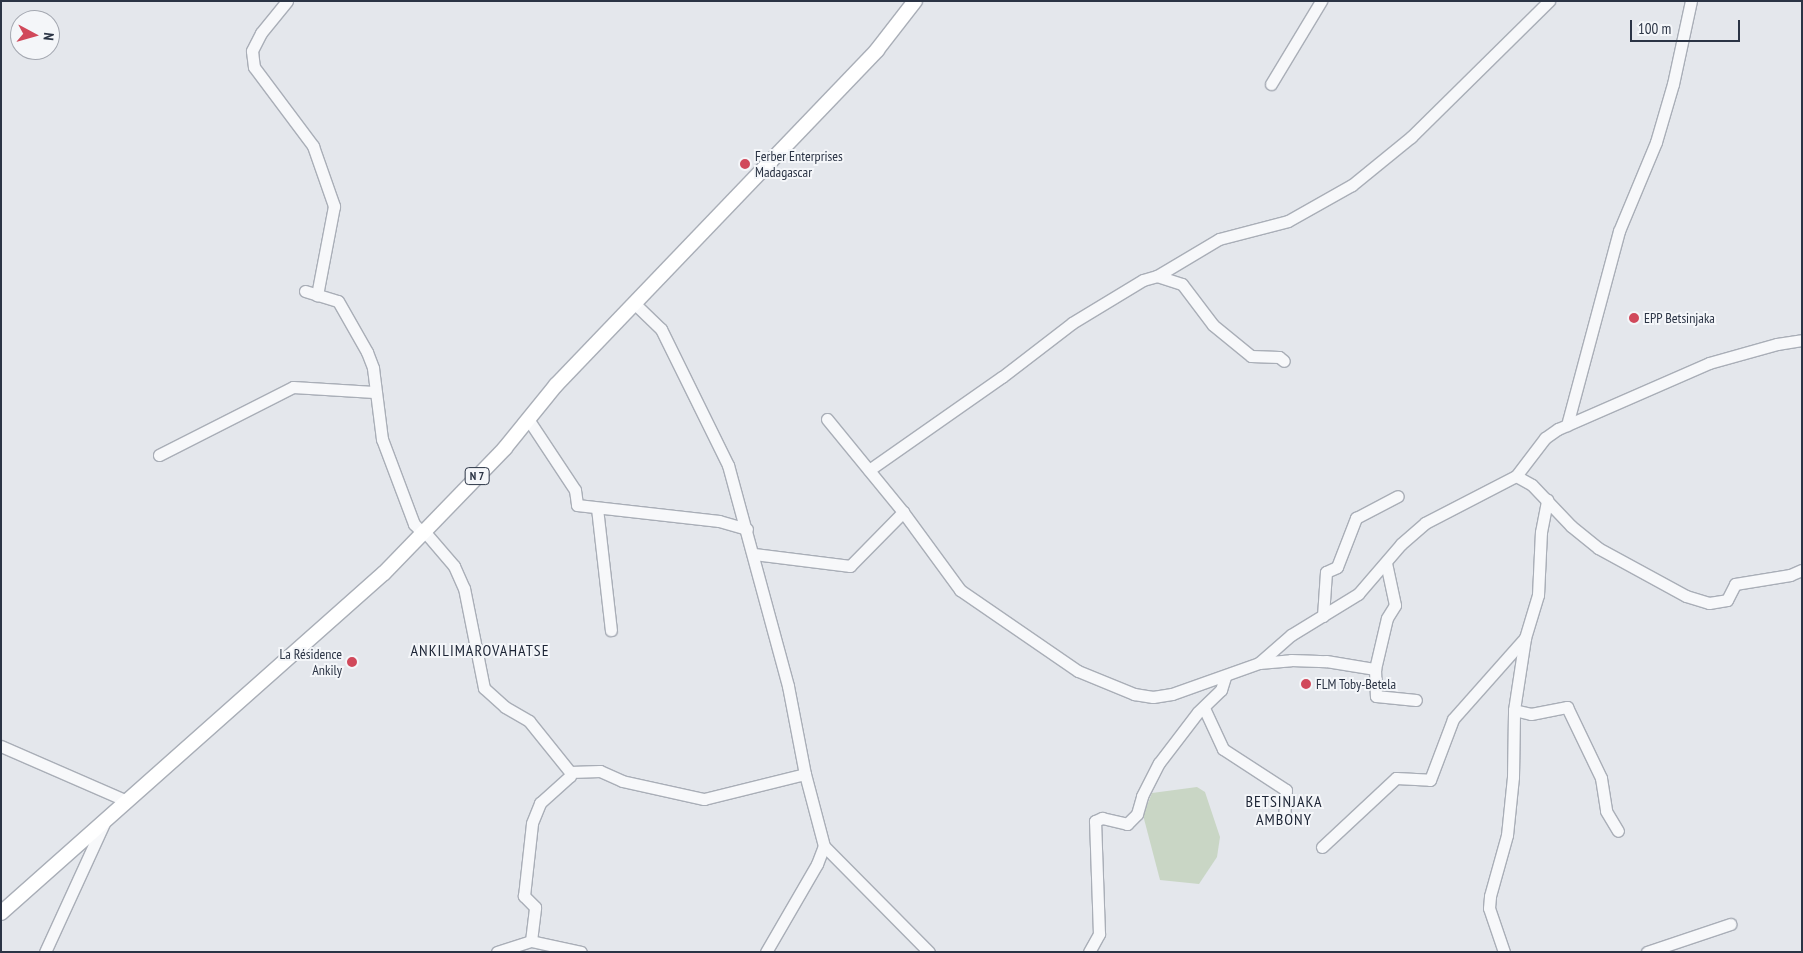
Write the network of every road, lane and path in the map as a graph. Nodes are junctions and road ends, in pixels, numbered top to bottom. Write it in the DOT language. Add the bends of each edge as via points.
graph roads {
  1 [pos="287,1"];
  2 [pos="915,1"];
  3 [pos="1321,1"];
  4 [pos="1550,1"];
  5 [pos="1691,1"];
  6 [pos="1270,84"];
  7 [pos="1157,276"];
  8 [pos="305,291"];
  9 [pos="317,295"];
  10 [pos="635,304"];
  11 [pos="1802,340"];
  12 [pos="1284,361"];
  13 [pos="374,392"];
  14 [pos="528,419"];
  15 [pos="827,419"];
  16 [pos="1567,424"];
  17 [pos="159,455"];
  18 [pos="869,470"];
  19 [pos="1516,476"];
  20 [pos="1398,496"];
  21 [pos="1546,500"];
  22 [pos="597,508"];
  23 [pos="903,512"];
  24 [pos="747,529"];
  25 [pos="423,532"];
  26 [pos="754,554"];
  27 [pos="1386,562"];
  28 [pos="1802,570"];
  29 [pos="1323,616"];
  30 [pos="611,630"];
  31 [pos="1525,638"];
  32 [pos="1259,663"];
  33 [pos="1375,669"];
  34 [pos="1225,677"];
  35 [pos="1416,700"];
  36 [pos="1204,708"];
  37 [pos="1514,710"];
  38 [pos="1,746"];
  39 [pos="570,772"];
  40 [pos="805,774"];
  41 [pos="127,801"];
  42 [pos="1284,816"];
  43 [pos="104,822"];
  44 [pos="1618,831"];
  45 [pos="824,846"];
  46 [pos="1322,847"];
  47 [pos="1,913"];
  48 [pos="1730,924"];
  49 [pos="531,941"];
  50 [pos="45,952"];
  51 [pos="497,952"];
  52 [pos="581,952"];
  53 [pos="766,952"];
  54 [pos="930,952"];
  55 [pos="1089,952"];
  56 [pos="1504,952"];
  57 [pos="1647,952"];
  1 -- 9 [label="street" via="261,33 252,51 254,66 313,146 334,206"];
  2 -- 10 [label="main road, N 7" via="876,50"];
  3 -- 6 [label="street"];
  4 -- 7 [label="street" via="1411,137 1352,186 1288,221 1218,239"];
  5 -- 16 [label="street" via="1673,84 1656,142 1619,230"];
  7 -- 12 [label="street" via="1182,284 1213,325 1251,356 1279,357"];
  7 -- 18 [label="street" via="1143,280 1072,323 1002,377"];
  8 -- 9 [label="street"];
  9 -- 13 [label="street" via="338,301 370,360"];
  10 -- 14 [label="main road, N 7" via="556,385"];
  10 -- 24 [label="street" via="661,329 728,465"];
  11 -- 16 [label="street" via="1709,363"];
  13 -- 17 [label="street" via="293,387"];
  13 -- 25 [label="street" via="382,439 414,524"];
  14 -- 22 [label="street" via="576,490 577,505"];
  14 -- 25 [label="main road, N 7" via="505,448"];
  15 -- 18 [label="street"];
  16 -- 19 [label="street" via="1545,438"];
  18 -- 23 [label="street"];
  19 -- 21 [label="street" via="1532,485"];
  19 -- 27 [label="street" via="1425,523"];
  20 -- 29 [label="street" via="1356,518 1337,567 1326,572"];
  21 -- 28 [label="street" via="1571,526 1618,561 1686,596 1709,603 1727,600 1736,584"];
  21 -- 31 [label="street" via="1541,523 1538,595"];
  22 -- 24 [label="street" via="719,521"];
  22 -- 30 [label="street"];
  23 -- 26 [label="street" via="850,566"];
  23 -- 34 [label="street" via="960,590 1078,671 1134,694 1152,697"];
  24 -- 26 [label="street"];
  25 -- 39 [label="street" via="454,566 464,588 484,688 529,721"];
  25 -- 41 [label="main road, N 7" via="384,573"];
  26 -- 40 [label="street" via="789,690"];
  27 -- 29 [label="street" via="1358,594"];
  27 -- 33 [label="street" via="1395,605 1387,618"];
  29 -- 32 [label="street" via="1291,634"];
  31 -- 37 [label="street"];
  31 -- 46 [label="street" via="1453,719 1430,780 1396,778"];
  32 -- 33 [label="street" via="1326,661"];
  32 -- 34 [label="street"];
  33 -- 35 [label="street" via="1376,696"];
  34 -- 36 [label="street" via="1221,690"];
  36 -- 42 [label="street" via="1223,749 1286,790"];
  36 -- 55 [label="street" via="1159,763 1142,796 1137,814 1127,824 1102,818 1095,821 1099,934"];
  37 -- 44 [label="street" via="1531,714 1567,707 1601,778 1606,812"];
  37 -- 56 [label="street" via="1513,777 1507,835 1489,908"];
  38 -- 41 [label="street"];
  39 -- 40 [label="street" via="600,771 622,781 704,799"];
  39 -- 49 [label="street" via="570,776 540,803 532,823 524,896 535,907"];
  40 -- 45 [label="street"];
  41 -- 43 [label="main road, N 7"];
  43 -- 47 [label="main road, N 7"];
  43 -- 50 [label="street"];
  45 -- 53 [label="street"];
  45 -- 54 [label="street"];
  48 -- 57 [label="street"];
  49 -- 51 [label="street"];
  49 -- 52 [label="street"];
}
